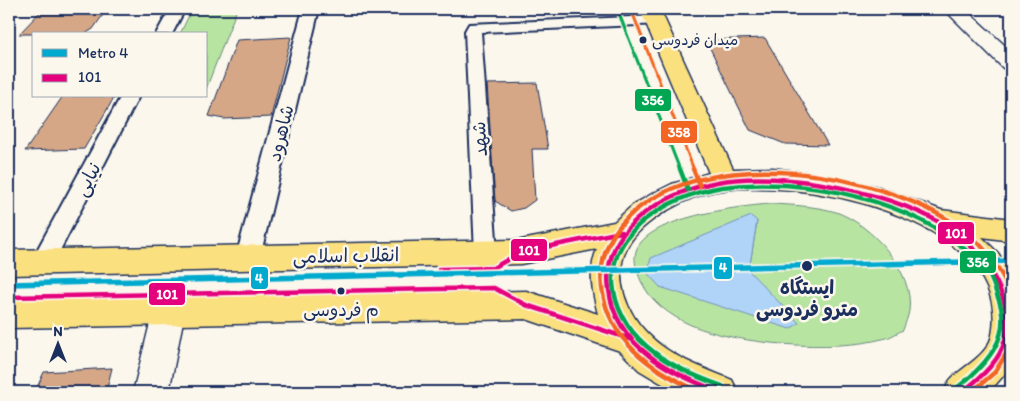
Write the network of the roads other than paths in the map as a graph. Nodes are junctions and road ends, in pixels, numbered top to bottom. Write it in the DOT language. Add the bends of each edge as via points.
graph roads {
  1 [pos="177,9"];
  2 [pos="311,9"];
  3 [pos="954,9"];
  4 [pos="652,15"];
  5 [pos="165,32"];
  6 [pos="1011,63"];
  7 [pos="129,98"];
  8 [pos="725,180"];
  9 [pos="932,218"];
  10 [pos="1011,230"];
  11 [pos="621,232"];
  12 [pos="486,253"];
  13 [pos="248,257"];
  14 [pos="43,261"];
  15 [pos="9,262"];
  16 [pos="168,311"];
  17 [pos="9,314"];
  18 [pos="630,339"];
  19 [pos="1008,344"];
  20 [pos="151,392"];
  21 [pos="720,392"];
  22 [pos="962,392"];
  1 -- 5 [label="street"];
  2 -- 13 [label="street, شاهرود"];
  3 -- 6 [label="main road"];
  4 -- 8 [label="main road"];
  4 -- 12 [label="street, شهد" via="475,27"];
  7 -- 14 [label="street, نیایی"];
  8 -- 9 [label="main road" via="762,178 825,185 889,201"];
  8 -- 11 [label="main road" via="668,198"];
  9 -- 10 [label="main road"];
  9 -- 19 [label="main road" via="956,231 994,270 1007,295 1010,313"];
  11 -- 12 [label="main road, انقلاب اسلامی" via="521,252"];
  11 -- 18 [label="main road" via="608,257 606,280 610,308"];
  12 -- 13 [label="main road, انقلاب اسلامی"];
  13 -- 14 [label="main road, انقلاب اسلامی"];
  14 -- 15 [label="main road, انقلاب اسلامی"];
  16 -- 17 [label="main road"];
  16 -- 18 [label="main road" via="526,305"];
  16 -- 20 [label="main road"];
  18 -- 21 [label="main road" via="672,372"];
  19 -- 22 [label="main road" via="982,376"];
}
